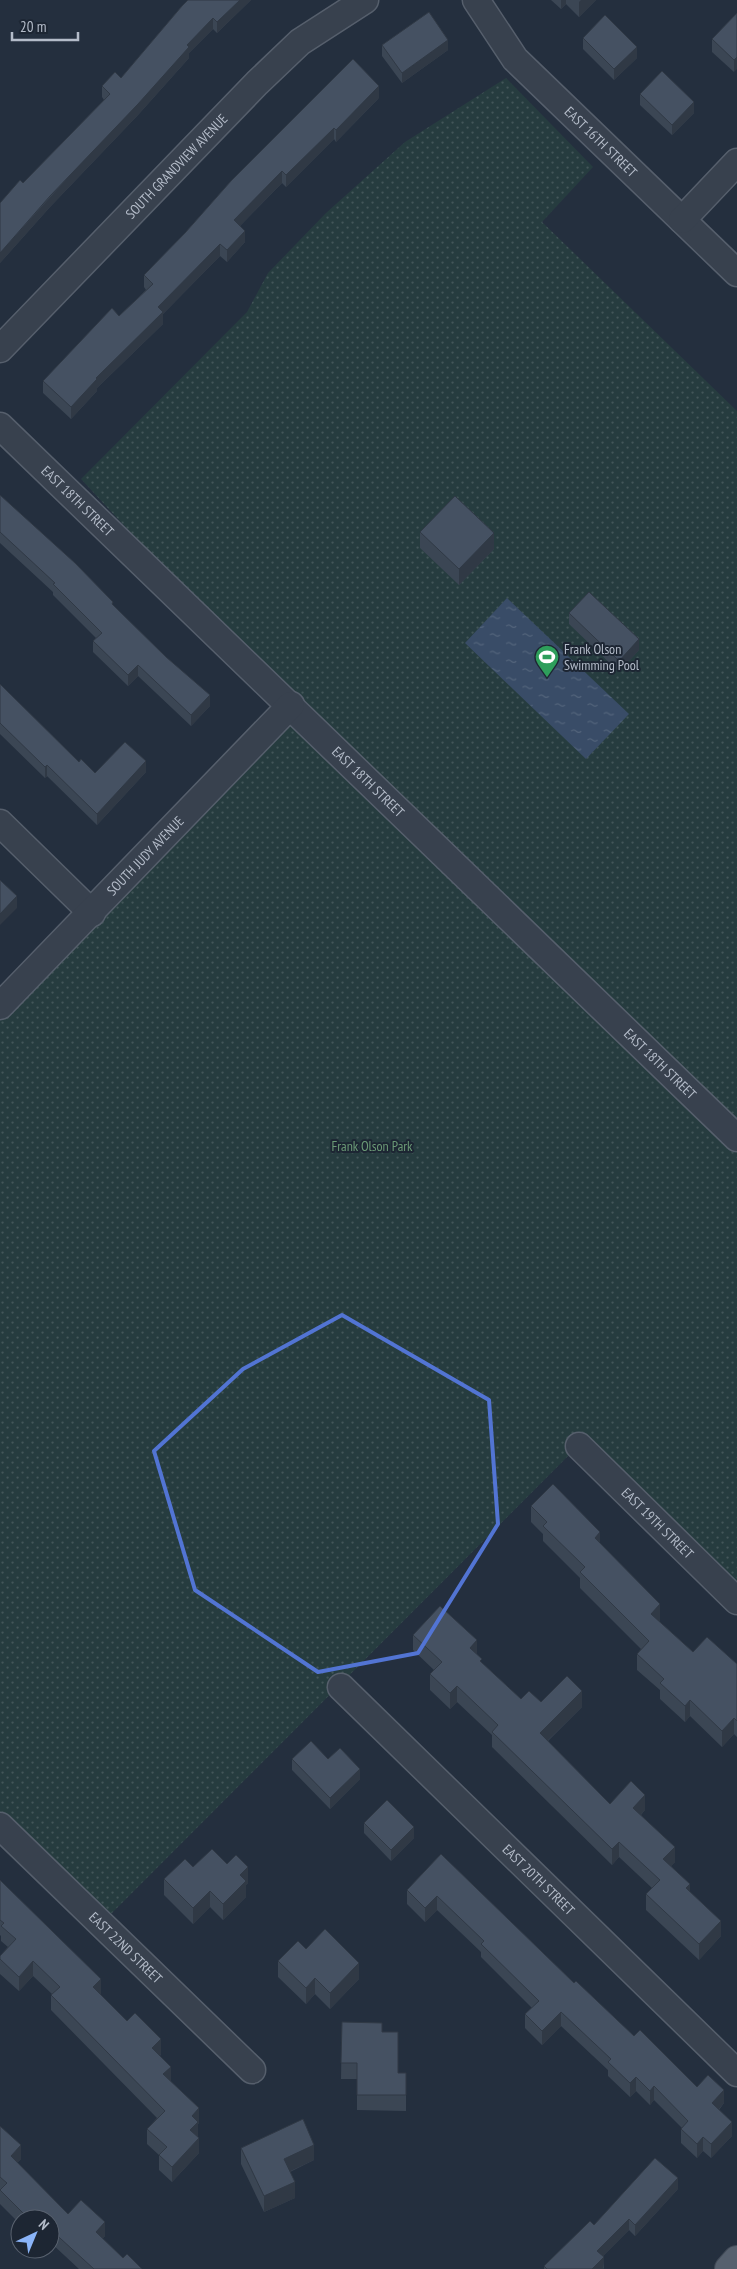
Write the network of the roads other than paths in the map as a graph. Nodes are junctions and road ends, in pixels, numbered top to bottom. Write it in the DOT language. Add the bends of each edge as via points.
graph roads {
  1 [pos="365,0"];
  2 [pos="476,0"];
  3 [pos="737,162"];
  4 [pos="682,220"];
  5 [pos="737,274"];
  6 [pos="0,349"];
  7 [pos="0,426"];
  8 [pos="291,706"];
  9 [pos="0,823"];
  10 [pos="92,913"];
  11 [pos="0,1006"];
  12 [pos="737,1138"];
  13 [pos="578,1446"];
  14 [pos="737,1601"];
  15 [pos="341,1687"];
  16 [pos="0,1826"];
  17 [pos="252,2070"];
  18 [pos="737,2073"];
  19 [pos="737,2260"];
  20 [pos="728,2269"];
  1 -- 6 [label="street, SOUTH GRANDVIEW AVENUE" via="300,42"];
  2 -- 4 [label="street, EAST 16TH STREET" via="515,59"];
  3 -- 4 [label="street"];
  4 -- 5 [label="street, EAST 16TH STREET"];
  7 -- 8 [label="street, EAST 18TH STREET"];
  8 -- 10 [label="street, SOUTH JUDY AVENUE"];
  8 -- 12 [label="street, EAST 18TH STREET"];
  9 -- 10 [label="street"];
  10 -- 11 [label="street, SOUTH JUDY AVENUE"];
  13 -- 14 [label="street, EAST 19TH STREET"];
  15 -- 18 [label="street, EAST 20TH STREET"];
  16 -- 17 [label="street, EAST 22ND STREET"];
  19 -- 20 [label="main road"];
}
